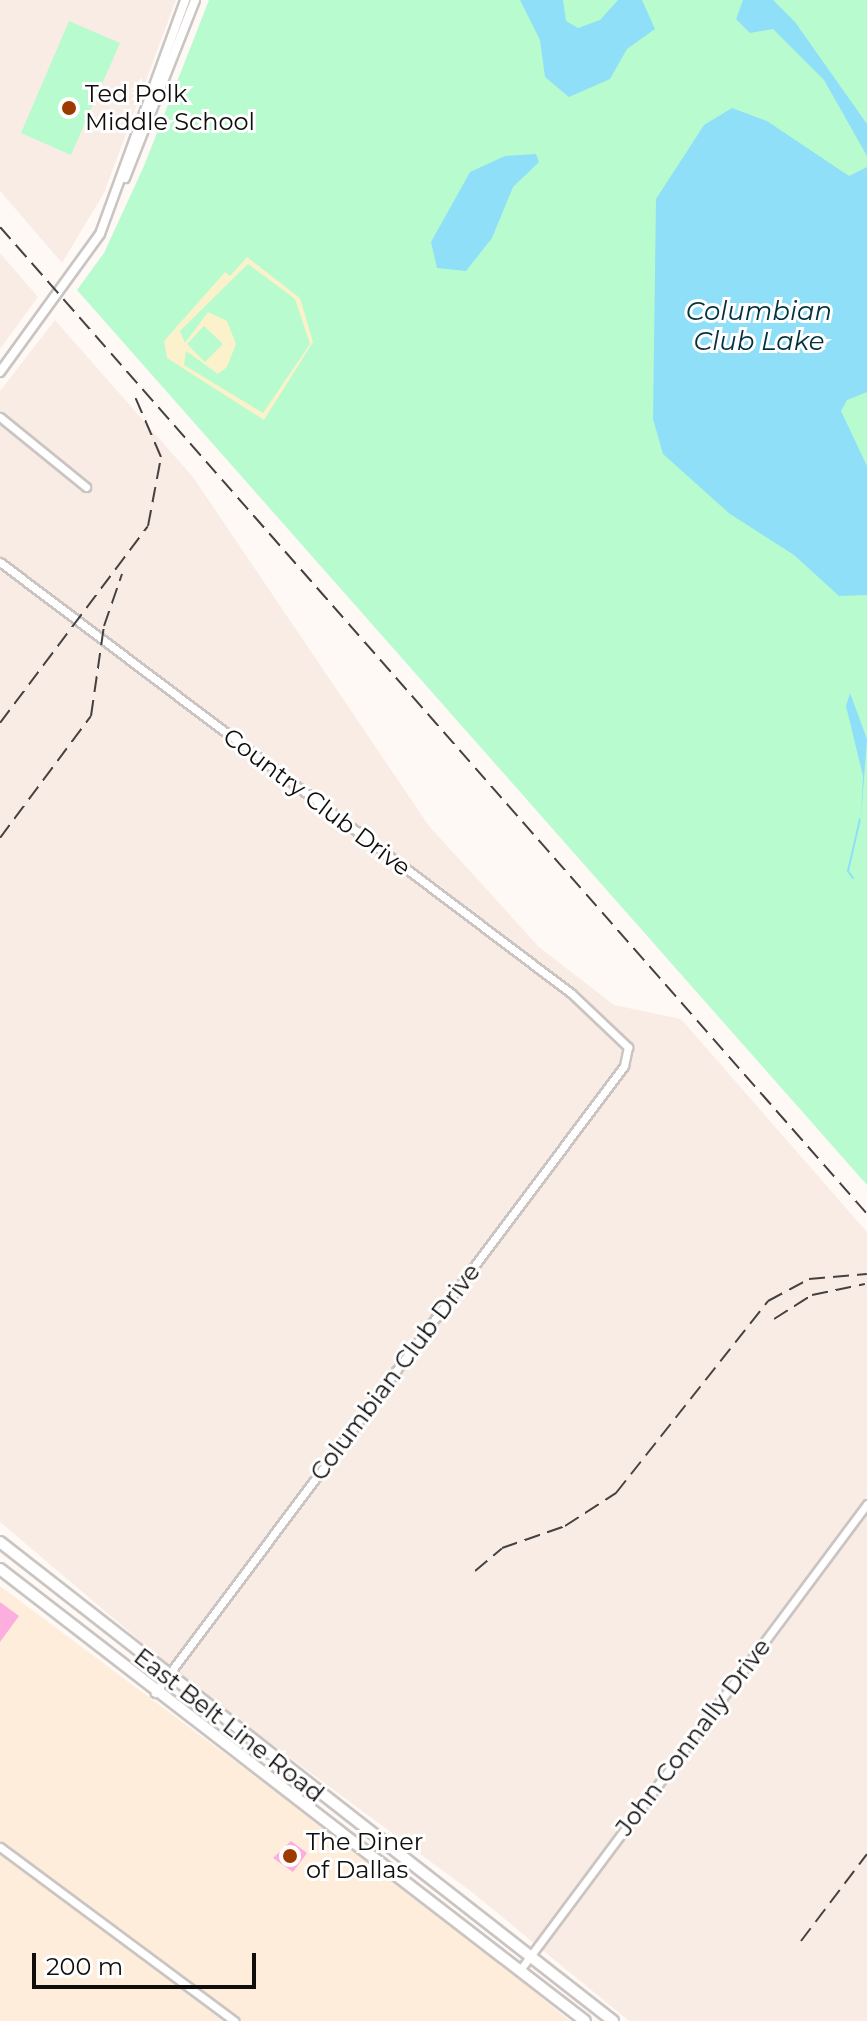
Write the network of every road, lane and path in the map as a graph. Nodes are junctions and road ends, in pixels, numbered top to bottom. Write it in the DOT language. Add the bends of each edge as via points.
graph roads {
  1 [pos="185,0"];
  2 [pos="195,0"];
  3 [pos="125,178"];
  4 [pos="0,372"];
  5 [pos="0,417"];
  6 [pos="86,487"];
  7 [pos="0,562"];
  8 [pos="628,1047"];
  9 [pos="867,1504"];
  10 [pos="0,1542"];
  11 [pos="0,1569"];
  12 [pos="166,1678"];
  13 [pos="155,1693"];
  14 [pos="347,1815"];
  15 [pos="337,1828"];
  16 [pos="0,1847"];
  17 [pos="531,1955"];
  18 [pos="520,1970"];
  19 [pos="609,2020"];
  20 [pos="234,2021"];
  21 [pos="585,2021"];
  1 -- 3 [label="street"];
  2 -- 3 [label="street"];
  3 -- 4 [label="street" via="88,254"];
  5 -- 6 [label="street"];
  7 -- 8 [label="street, Country Club Drive" via="571,993"];
  8 -- 12 [label="street, Columbian Club Drive" via="624,1066"];
  9 -- 17 [label="street, John Connally Drive"];
  10 -- 12 [label="main road, East Belt Line Road"];
  11 -- 13 [label="main road, East Belt Line Road"];
  12 -- 13 [label="street, Columbian Club Drive"];
  12 -- 14 [label="main road, East Belt Line Road"];
  13 -- 15 [label="main road, East Belt Line Road"];
  14 -- 15 [label="main road"];
  14 -- 17 [label="main road, East Belt Line Road"];
  15 -- 18 [label="main road, East Belt Line Road"];
  16 -- 20 [label="street"];
  17 -- 18 [label="street, John Connally Drive"];
  17 -- 19 [label="main road, East Belt Line Road"];
  18 -- 21 [label="main road, East Belt Line Road"];
}
